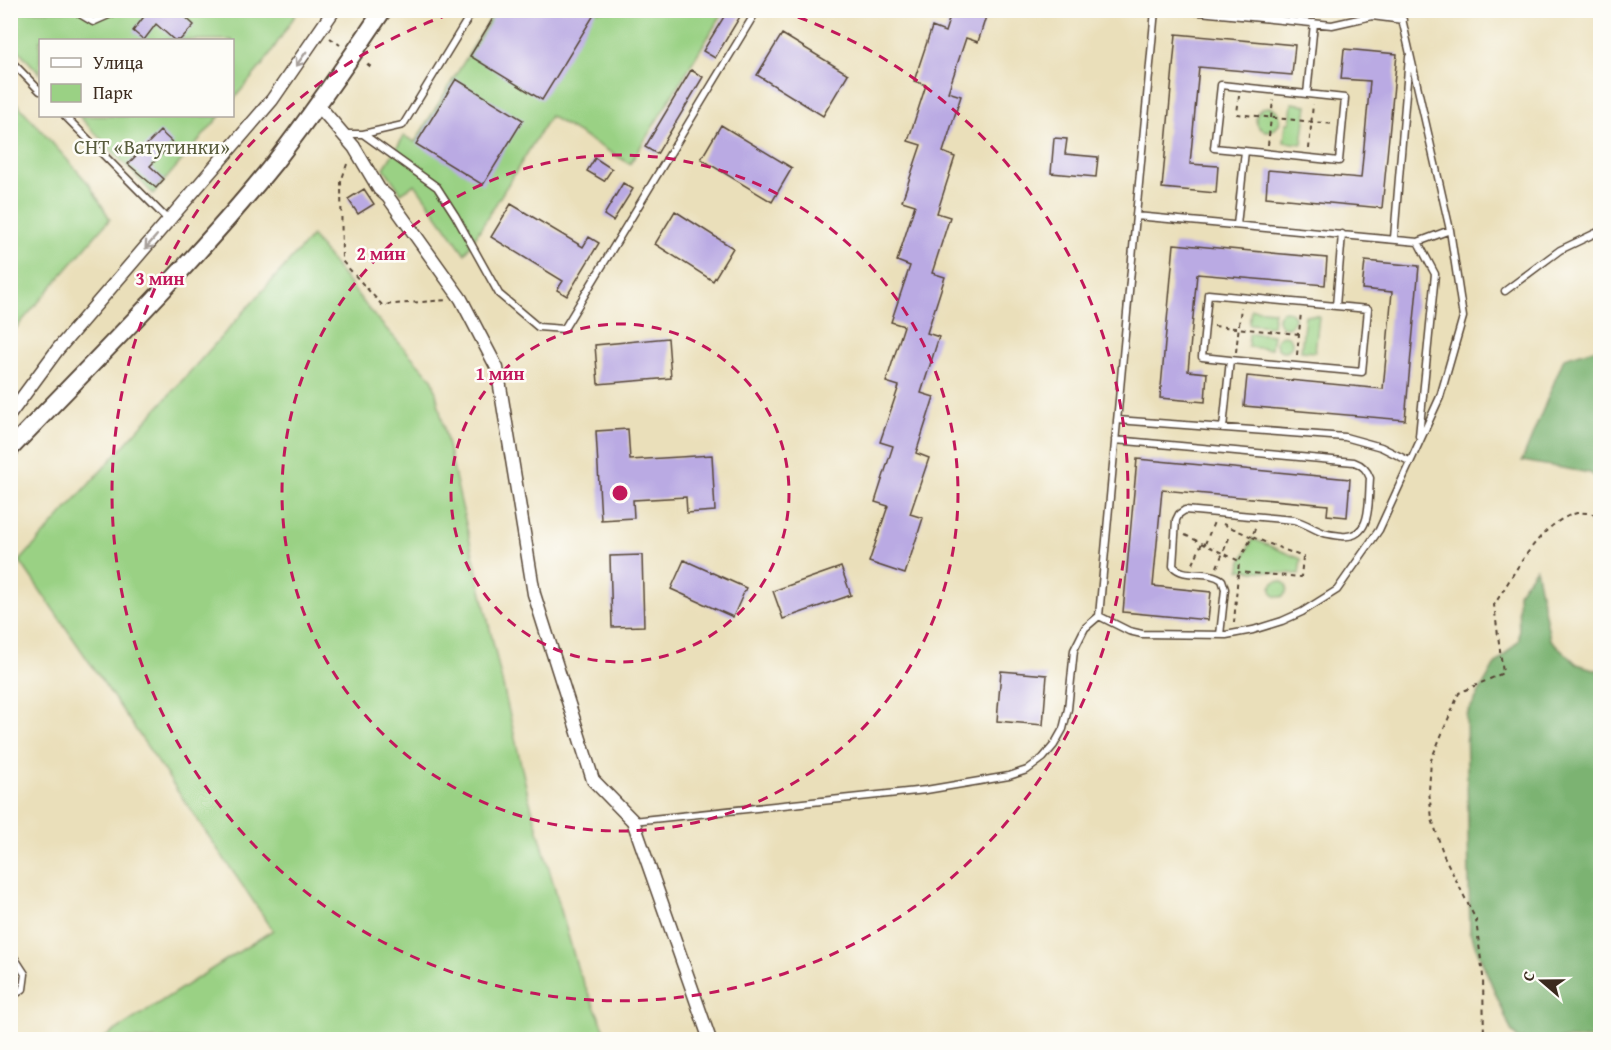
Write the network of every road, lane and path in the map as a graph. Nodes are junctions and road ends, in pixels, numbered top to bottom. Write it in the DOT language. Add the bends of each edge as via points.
graph roads {
  1 [pos="73,10"];
  2 [pos="120,10"];
  3 [pos="334,10"];
  4 [pos="383,10"];
  5 [pos="473,10"];
  6 [pos="757,10"];
  7 [pos="1155,10"];
  8 [pos="1179,10"];
  9 [pos="1400,10"];
  10 [pos="1403,20"];
  11 [pos="1314,23"];
  12 [pos="328,37"];
  13 [pos="342,46"];
  14 [pos="1409,49"];
  15 [pos="10,60"];
  16 [pos="367,64"];
  17 [pos="374,69"];
  18 [pos="1240,87"];
  19 [pos="39,90"];
  20 [pos="1274,91"];
  21 [pos="1310,94"];
  22 [pos="318,105"];
  23 [pos="66,117"];
  24 [pos="1271,117"];
  25 [pos="1311,122"];
  26 [pos="1343,125"];
  27 [pos="342,134"];
  28 [pos="363,134"];
  29 [pos="354,147"];
  30 [pos="1245,151"];
  31 [pos="1267,154"];
  32 [pos="1308,158"];
  33 [pos="1136,216"];
  34 [pos="169,222"];
  35 [pos="1238,225"];
  36 [pos="1450,230"];
  37 [pos="1600,231"];
  38 [pos="1342,234"];
  39 [pos="1394,238"];
  40 [pos="1418,242"];
  41 [pos="1504,291"];
  42 [pos="1242,297"];
  43 [pos="461,299"];
  44 [pos="1302,303"];
  45 [pos="1336,306"];
  46 [pos="1205,325"];
  47 [pos="1239,328"];
  48 [pos="1299,334"];
  49 [pos="1233,360"];
  50 [pos="1296,366"];
  51 [pos="10,414"];
  52 [pos="1117,420"];
  53 [pos="1223,428"];
  54 [pos="1115,440"];
  55 [pos="1418,441"];
  56 [pos="10,449"];
  57 [pos="1409,461"];
  58 [pos="1600,515"];
  59 [pos="1259,517"];
  60 [pos="1175,530"];
  61 [pos="1252,537"];
  62 [pos="1229,538"];
  63 [pos="1203,543"];
  64 [pos="1222,553"];
  65 [pos="1239,561"];
  66 [pos="1189,572"];
  67 [pos="1238,572"];
  68 [pos="1213,575"];
  69 [pos="1099,616"];
  70 [pos="1234,633"];
  71 [pos="1220,635"];
  72 [pos="633,821"];
  73 [pos="10,951"];
  74 [pos="10,998"];
  75 [pos="710,1040"];
  76 [pos="1484,1040"];
  1 -- 2 [label="lane" via="93,22"];
  3 -- 34 [label="street, one-way" via="272,100"];
  4 -- 22 [label="main road"];
  5 -- 28 [label="lane" via="403,125"];
  6 -- 28 [label="lane" via="564,329 538,327 499,294 437,187"];
  7 -- 33 [label="lane"];
  8 -- 11 [label="lane"];
  9 -- 10 [label="lane"];
  10 -- 11 [label="lane" via="1372,16 1332,25"];
  10 -- 14 [label="lane"];
  11 -- 21 [label="lane"];
  12 -- 13 [label="path"];
  14 -- 36 [label="lane"];
  14 -- 39 [label="lane"];
  15 -- 19 [label="lane"];
  16 -- 17 [label="path"];
  18 -- 20 [label="lane"];
  18 -- 24 [label="path" via="1237,114"];
  18 -- 30 [label="lane" via="1221,85 1214,148"];
  20 -- 21 [label="lane"];
  20 -- 24 [label="path"];
  21 -- 25 [label="path"];
  21 -- 26 [label="lane" via="1345,98"];
  22 -- 27 [label="street"];
  22 -- 56 [label="main road" via="220,227"];
  23 -- 34 [label="lane"];
  24 -- 25 [label="path"];
  24 -- 31 [label="path"];
  25 -- 26 [label="path"];
  25 -- 32 [label="path"];
  26 -- 32 [label="lane" via="1339,161"];
  27 -- 28 [label="lane"];
  27 -- 29 [label="street"];
  29 -- 43 [label="street" via="379,189"];
  29 -- 43 [label="path" via="341,182 342,261 382,305"];
  30 -- 31 [label="lane"];
  30 -- 35 [label="lane"];
  31 -- 32 [label="lane"];
  33 -- 35 [label="lane"];
  33 -- 52 [label="lane"];
  34 -- 51 [label="street, one-way" via="58,349"];
  35 -- 38 [label="lane"];
  36 -- 40 [label="lane"];
  36 -- 55 [label="lane" via="1463,317 1440,397"];
  37 -- 41 [label="lane" via="1560,250"];
  38 -- 39 [label="lane"];
  38 -- 45 [label="lane"];
  39 -- 40 [label="lane"];
  40 -- 55 [label="lane" via="1435,274"];
  42 -- 44 [label="lane"];
  42 -- 46 [label="lane" via="1208,294"];
  42 -- 47 [label="path"];
  43 -- 72 [label="street" via="497,368 534,594 593,780"];
  44 -- 45 [label="lane"];
  44 -- 48 [label="path"];
  45 -- 50 [label="lane" via="1368,309 1362,372"];
  46 -- 47 [label="path"];
  46 -- 49 [label="lane" via="1202,357"];
  47 -- 48 [label="path"];
  47 -- 49 [label="path"];
  48 -- 50 [label="path"];
  49 -- 50 [label="lane"];
  49 -- 53 [label="lane"];
  52 -- 53 [label="lane"];
  52 -- 54 [label="lane"];
  53 -- 57 [label="lane" via="1345,437 1381,447"];
  54 -- 59 [label="lane" via="1354,462 1370,478 1364,527 1352,537 1327,534 1294,520"];
  54 -- 69 [label="lane"];
  55 -- 57 [label="lane"];
  57 -- 70 [label="lane" via="1379,530 1337,590 1282,621"];
  58 -- 76 [label="path" via="1570,516 1540,537 1494,605 1503,673 1459,693 1431,760 1432,819 1444,856 1476,920 1484,976"];
  59 -- 60 [label="lane" via="1185,510 1177,516"];
  59 -- 61 [label="path"];
  60 -- 63 [label="path"];
  60 -- 66 [label="lane" via="1173,566"];
  61 -- 63 [label="path" via="1215,521"];
  61 -- 65 [label="path"];
  61 -- 67 [label="path" via="1303,557 1301,577"];
  62 -- 64 [label="path"];
  63 -- 64 [label="path"];
  63 -- 66 [label="path"];
  64 -- 65 [label="path"];
  64 -- 68 [label="path"];
  65 -- 67 [label="path"];
  66 -- 68 [label="lane"];
  67 -- 70 [label="path"];
  68 -- 71 [label="lane" via="1222,580 1225,589"];
  69 -- 71 [label="lane" via="1135,633"];
  69 -- 72 [label="lane" via="1084,628 1074,650 1063,729 1049,751 1027,770 926,790"];
  70 -- 71 [label="lane"];
  72 -- 75 [label="street"];
  73 -- 74 [label="lane" via="25,974 23,989"];
}
